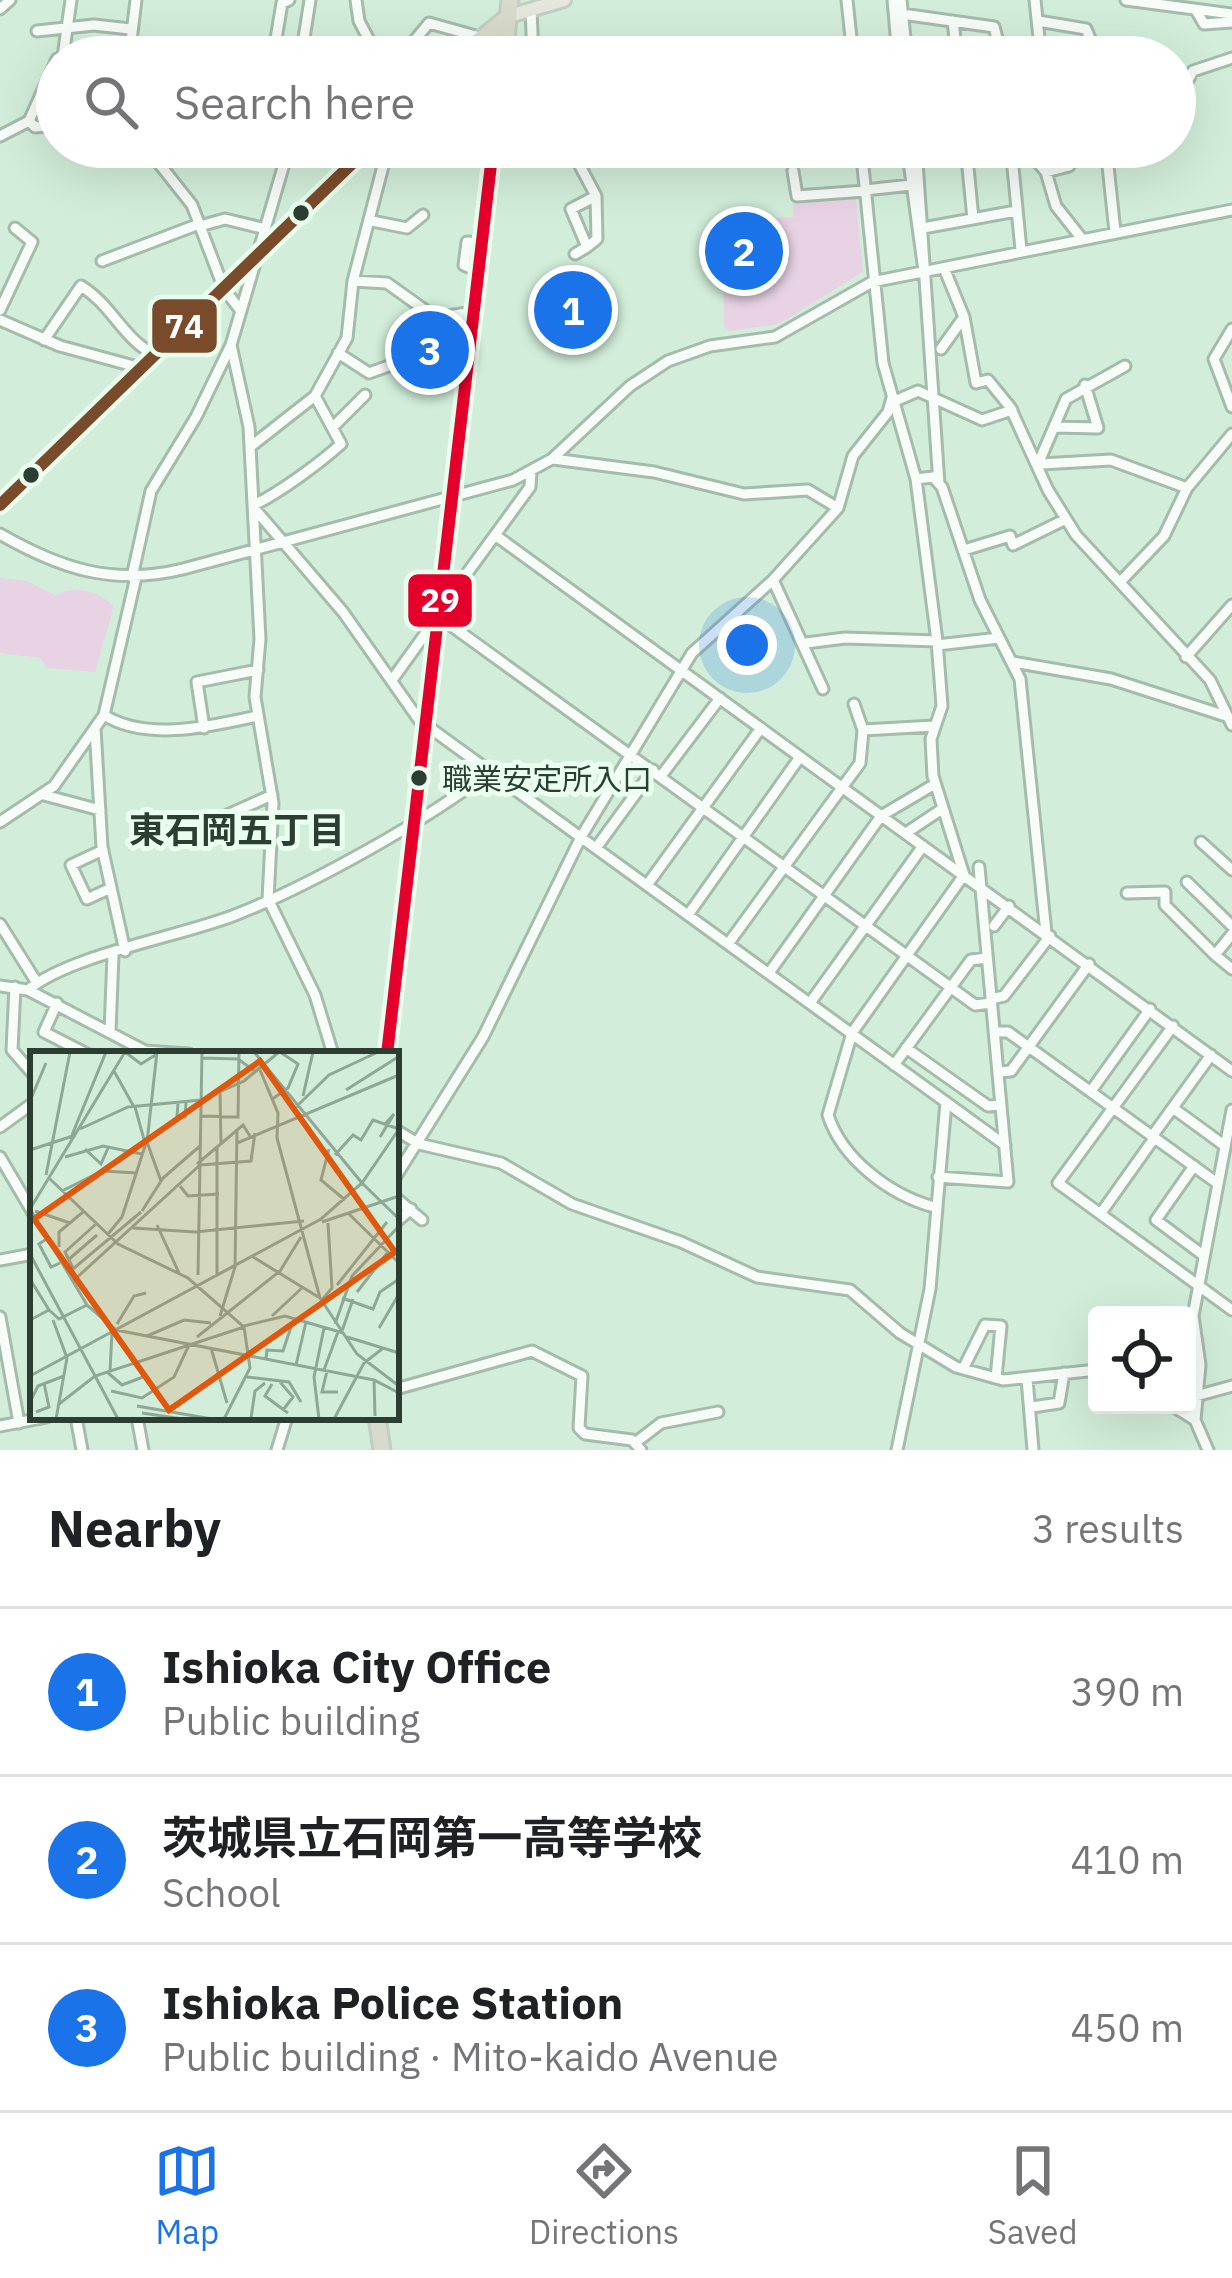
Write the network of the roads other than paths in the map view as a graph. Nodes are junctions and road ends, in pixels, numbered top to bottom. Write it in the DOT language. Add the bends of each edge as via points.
graph roads {
  1 [pos="10,0"];
  2 [pos="71,0"];
  3 [pos="136,0"];
  4 [pos="289,0"];
  5 [pos="310,0"];
  6 [pos="356,0"];
  7 [pos="847,0"];
  8 [pos="897,0"];
  9 [pos="1035,0"];
  10 [pos="1126,0"];
  11 [pos="560,1"];
  12 [pos="509,8"];
  13 [pos="0,9"];
  14 [pos="531,9"];
  15 [pos="902,14"];
  16 [pos="1232,18"];
  17 [pos="953,21"];
  18 [pos="1038,21"];
  19 [pos="67,26"];
  20 [pos="130,29"];
  21 [pos="37,31"];
  22 [pos="65,36"];
  23 [pos="130,36"];
  24 [pos="276,36"];
  25 [pos="304,36"];
  26 [pos="367,36"];
  27 [pos="418,36"];
  28 [pos="476,36"];
  29 [pos="480,36"];
  30 [pos="532,36"];
  31 [pos="851,36"];
  32 [pos="901,36"];
  33 [pos="903,36"];
  34 [pos="955,36"];
  35 [pos="999,36"];
  36 [pos="1039,36"];
  37 [pos="1089,36"];
  38 [pos="1232,58"];
  39 [pos="1196,70"];
  40 [pos="36,107"];
  41 [pos="29,121"];
  42 [pos="36,127"];
  43 [pos="0,136"];
  44 [pos="163,168"];
  45 [pos="282,168"];
  46 [pos="346,168"];
  47 [pos="383,168"];
  48 [pos="491,168"];
  49 [pos="581,168"];
  50 [pos="863,168"];
  51 [pos="911,168"];
  52 [pos="914,168"];
  53 [pos="968,168"];
  54 [pos="1013,168"];
  55 [pos="1043,168"];
  56 [pos="1061,168"];
  57 [pos="1108,168"];
  58 [pos="794,171"];
  59 [pos="1046,172"];
  60 [pos="911,185"];
  61 [pos="865,190"];
  62 [pos="596,196"];
  63 [pos="1232,209"];
  64 [pos="1016,212"];
  65 [pos="423,215"];
  66 [pos="973,219"];
  67 [pos="372,221"];
  68 [pos="200,225"];
  69 [pos="15,228"];
  70 [pos="262,228"];
  71 [pos="923,228"];
  72 [pos="1115,232"];
  73 [pos="1082,238"];
  74 [pos="587,247"];
  75 [pos="1021,250"];
  76 [pos="258,254"];
  77 [pos="575,254"];
  78 [pos="102,261"];
  79 [pos="944,268"];
  80 [pos="924,271"];
  81 [pos="353,281"];
  82 [pos="872,282"];
  83 [pos="224,289"];
  84 [pos="423,310"];
  85 [pos="241,311"];
  86 [pos="473,312"];
  87 [pos="964,317"];
  88 [pos="0,318"];
  89 [pos="1232,328"];
  90 [pos="44,340"];
  91 [pos="231,345"];
  92 [pos="941,349"];
  93 [pos="338,353"];
  94 [pos="155,355"];
  95 [pos="1125,366"];
  96 [pos="141,368"];
  97 [pos="1084,385"];
  98 [pos="365,394"];
  99 [pos="315,396"];
  100 [pos="936,397"];
  101 [pos="894,399"];
  102 [pos="1232,407"];
  103 [pos="1012,410"];
  104 [pos="335,425"];
  105 [pos="1054,427"];
  106 [pos="1232,434"];
  107 [pos="250,447"];
  108 [pos="552,459"];
  109 [pos="1040,464"];
  110 [pos="531,472"];
  111 [pos="916,479"];
  112 [pos="939,484"];
  113 [pos="1187,488"];
  114 [pos="451,495"];
  115 [pos="0,505"];
  116 [pos="254,506"];
  117 [pos="838,508"];
  118 [pos="1066,519"];
  119 [pos="0,534"];
  120 [pos="495,535"];
  121 [pos="280,543"];
  122 [pos="255,549"];
  123 [pos="964,550"];
  124 [pos="134,577"];
  125 [pos="772,580"];
  126 [pos="1120,581"];
  127 [pos="1231,610"];
  128 [pos="438,616"];
  129 [pos="999,638"];
  130 [pos="806,643"];
  131 [pos="937,643"];
  132 [pos="1186,657"];
  133 [pos="1013,662"];
  134 [pos="258,670"];
  135 [pos="685,672"];
  136 [pos="392,680"];
  137 [pos="823,689"];
  138 [pos="720,698"];
  139 [pos="854,704"];
  140 [pos="1228,714"];
  141 [pos="104,715"];
  142 [pos="257,716"];
  143 [pos="425,724"];
  144 [pos="934,726"];
  145 [pos="95,728"];
  146 [pos="204,728"];
  147 [pos="760,728"];
  148 [pos="863,730"];
  149 [pos="632,755"];
  150 [pos="800,757"];
  151 [pos="490,771"];
  152 [pos="657,773"];
  153 [pos="935,784"];
  154 [pos="843,788"];
  155 [pos="44,795"];
  156 [pos="272,795"];
  157 [pos="702,807"];
  158 [pos="942,809"];
  159 [pos="100,810"];
  160 [pos="881,816"];
  161 [pos="3,820"];
  162 [pos="413,822"];
  163 [pos="205,825"];
  164 [pos="906,833"];
  165 [pos="581,837"];
  166 [pos="743,837"];
  167 [pos="1201,842"];
  168 [pos="923,846"];
  169 [pos="596,848"];
  170 [pos="103,850"];
  171 [pos="783,866"];
  172 [pos="979,867"];
  173 [pos="1232,871"];
  174 [pos="964,875"];
  175 [pos="1187,882"];
  176 [pos="647,885"];
  177 [pos="980,886"];
  178 [pos="111,888"];
  179 [pos="1126,893"];
  180 [pos="824,896"];
  181 [pos="268,899"];
  182 [pos="1009,906"];
  183 [pos="688,915"];
  184 [pos="0,924"];
  185 [pos="865,926"];
  186 [pos="994,926"];
  187 [pos="1232,930"];
  188 [pos="1048,935"];
  189 [pos="728,944"];
  190 [pos="125,951"];
  191 [pos="113,955"];
  192 [pos="1215,955"];
  193 [pos="908,956"];
  194 [pos="987,958"];
  195 [pos="1089,964"];
  196 [pos="1232,969"];
  197 [pos="769,973"];
  198 [pos="0,986"];
  199 [pos="33,986"];
  200 [pos="15,987"];
  201 [pos="950,988"];
  202 [pos="991,1001"];
  203 [pos="57,1003"];
  204 [pos="809,1003"];
  205 [pos="1150,1010"];
  206 [pos="1173,1026"];
  207 [pos="110,1032"];
  208 [pos="994,1032"];
  209 [pos="852,1034"];
  210 [pos="1029,1047"];
  211 [pos="906,1048"];
  212 [pos="12,1050"];
  213 [pos="81,1051"];
  214 [pos="151,1051"];
  215 [pos="332,1051"];
  216 [pos="386,1051"];
  217 [pos="1211,1055"];
  218 [pos="0,1058"];
  219 [pos="894,1065"];
  220 [pos="30,1071"];
  221 [pos="1232,1071"];
  222 [pos="998,1072"];
  223 [pos="946,1077"];
  224 [pos="1091,1090"];
  225 [pos="934,1094"];
  226 [pos="946,1102"];
  227 [pos="30,1105"];
  228 [pos="1001,1105"];
  229 [pos="1113,1107"];
  230 [pos="1173,1108"];
  231 [pos="1232,1110"];
  232 [pos="0,1126"];
  233 [pos="399,1132"];
  234 [pos="1154,1136"];
  235 [pos="418,1144"];
  236 [pos="1005,1144"];
  237 [pos="1225,1146"];
  238 [pos="0,1157"];
  239 [pos="1194,1166"];
  240 [pos="399,1172"];
  241 [pos="938,1177"];
  242 [pos="1217,1183"];
  243 [pos="399,1200"];
  244 [pos="934,1207"];
  245 [pos="30,1208"];
  246 [pos="411,1209"];
  247 [pos="1101,1213"];
  248 [pos="399,1219"];
  249 [pos="422,1220"];
  250 [pos="1156,1220"];
  251 [pos="1139,1241"];
  252 [pos="30,1255"];
  253 [pos="1203,1255"];
  254 [pos="0,1260"];
  255 [pos="1197,1284"];
  256 [pos="1192,1306"];
  257 [pos="1232,1310"];
  258 [pos="0,1317"];
  259 [pos="920,1344"];
  260 [pos="1196,1355"];
  261 [pos="4,1367"];
  262 [pos="963,1370"];
  263 [pos="1088,1371"];
  264 [pos="1064,1372"];
  265 [pos="997,1378"];
  266 [pos="1027,1379"];
  267 [pos="12,1385"];
  268 [pos="1232,1386"];
  269 [pos="0,1388"];
  270 [pos="399,1388"];
  271 [pos="1196,1396"];
  272 [pos="1032,1407"];
  273 [pos="718,1412"];
  274 [pos="1185,1414"];
  275 [pos="1195,1414"];
  276 [pos="33,1420"];
  277 [pos="77,1420"];
  278 [pos="137,1420"];
  279 [pos="286,1420"];
  280 [pos="377,1420"];
  281 [pos="1195,1420"];
  282 [pos="19,1423"];
  283 [pos="0,1426"];
  284 [pos="638,1446"];
  285 [pos="82,1450"];
  286 [pos="143,1450"];
  287 [pos="277,1450"];
  288 [pos="382,1450"];
  289 [pos="897,1450"];
  290 [pos="1033,1450"];
  291 [pos="1208,1450"];
  1 -- 13 [label="street"];
  2 -- 19 [label="street"];
  3 -- 20 [label="street"];
  4 -- 24 [label="street"];
  5 -- 25 [label="street"];
  6 -- 26 [label="street"];
  7 -- 31 [label="street"];
  8 -- 15 [label="street"];
  8 -- 32 [label="street"];
  9 -- 18 [label="street"];
  10 -- 16 [label="street"];
  11 -- 14 [label="main road"];
  12 -- 14 [label="main road"];
  12 -- 29 [label="highway"];
  14 -- 30 [label="street"];
  15 -- 17 [label="street"];
  15 -- 33 [label="street"];
  17 -- 34 [label="street"];
  17 -- 35 [label="street" via="998,29"];
  18 -- 36 [label="street"];
  18 -- 37 [label="street"];
  19 -- 20 [label="street"];
  19 -- 21 [label="street"];
  19 -- 22 [label="street"];
  20 -- 23 [label="street"];
  27 -- 28 [label="street" via="429,22"];
  38 -- 39 [label="street"];
  40 -- 41 [label="street"];
  41 -- 42 [label="street"];
  41 -- 43 [label="street"];
  44 -- 68 [label="street"];
  45 -- 70 [label="street"];
  46 -- 76 [label="highway"];
  47 -- 67 [label="street"];
  48 -- 86 [label="highway"];
  49 -- 62 [label="street"];
  50 -- 61 [label="street"];
  51 -- 60 [label="street"];
  52 -- 71 [label="street"];
  53 -- 66 [label="street"];
  54 -- 64 [label="street"];
  55 -- 59 [label="street"];
  56 -- 59 [label="street"];
  57 -- 72 [label="street"];
  58 -- 61 [label="street" via="797,196"];
  59 -- 73 [label="street" via="1056,206"];
  60 -- 61 [label="street"];
  60 -- 80 [label="street"];
  61 -- 82 [label="street"];
  62 -- 74 [label="street" via="597,239"];
  62 -- 74 [label="street" via="571,209"];
  63 -- 72 [label="street"];
  64 -- 66 [label="street"];
  64 -- 75 [label="street"];
  65 -- 67 [label="street" via="407,228"];
  66 -- 71 [label="street"];
  67 -- 81 [label="street"];
  68 -- 70 [label="street" via="225,219"];
  68 -- 78 [label="street"];
  68 -- 83 [label="street"];
  69 -- 88 [label="street" via="32,242"];
  70 -- 76 [label="street"];
  71 -- 80 [label="street"];
  72 -- 73 [label="street"];
  73 -- 75 [label="street"];
  74 -- 77 [label="street"];
  75 -- 79 [label="street"];
  76 -- 83 [label="highway"];
  76 -- 85 [label="street"];
  79 -- 80 [label="street"];
  79 -- 87 [label="street"];
  80 -- 82 [label="street"];
  80 -- 100 [label="street"];
  81 -- 84 [label="street" via="387,283"];
  81 -- 93 [label="street" via="350,328"];
  82 -- 101 [label="street"];
  82 -- 108 [label="street" via="775,337 668,361"];
  83 -- 85 [label="street"];
  83 -- 94 [label="highway"];
  84 -- 86 [label="street" via="443,320"];
  84 -- 93 [label="street" via="398,364 369,373"];
  85 -- 91 [label="street"];
  86 -- 114 [label="highway"];
  87 -- 92 [label="street"];
  87 -- 103 [label="street" via="976,382 988,380"];
  88 -- 90 [label="street"];
  89 -- 102 [label="street" via="1214,359"];
  90 -- 94 [label="street" via="81,286"];
  90 -- 96 [label="street"];
  91 -- 107 [label="street"];
  91 -- 124 [label="street" via="151,490"];
  93 -- 99 [label="street"];
  94 -- 96 [label="highway"];
  95 -- 97 [label="street"];
  96 -- 115 [label="highway"];
  97 -- 105 [label="street" via="1066,399"];
  97 -- 105 [label="street" via="1098,428"];
  98 -- 104 [label="street"];
  99 -- 104 [label="street"];
  99 -- 107 [label="street"];
  100 -- 101 [label="street" via="918,391"];
  100 -- 103 [label="street" via="982,420"];
  100 -- 112 [label="street"];
  101 -- 111 [label="street"];
  101 -- 117 [label="street" via="857,447"];
  103 -- 109 [label="street"];
  104 -- 116 [label="street" via="338,448"];
  105 -- 109 [label="street"];
  106 -- 113 [label="street"];
  107 -- 116 [label="street"];
  108 -- 110 [label="street"];
  108 -- 117 [label="street" via="744,494 808,490"];
  109 -- 113 [label="street" via="1111,460"];
  109 -- 118 [label="street"];
  110 -- 114 [label="street"];
  110 -- 120 [label="street" via="530,488"];
  111 -- 112 [label="street"];
  111 -- 131 [label="street"];
  112 -- 123 [label="street"];
  113 -- 126 [label="street" via="1164,536"];
  114 -- 121 [label="street"];
  114 -- 128 [label="highway"];
  116 -- 121 [label="street"];
  116 -- 122 [label="street"];
  117 -- 125 [label="street"];
  118 -- 123 [label="street" via="1031,541 1012,545 1010,536"];
  118 -- 126 [label="street"];
  119 -- 124 [label="street" via="80,572"];
  120 -- 128 [label="street"];
  120 -- 135 [label="street"];
  121 -- 122 [label="street"];
  121 -- 136 [label="street"];
  122 -- 124 [label="street"];
  122 -- 134 [label="street"];
  123 -- 129 [label="street"];
  124 -- 141 [label="street"];
  125 -- 130 [label="street"];
  125 -- 135 [label="street" via="699,641"];
  126 -- 132 [label="street"];
  127 -- 132 [label="street"];
  128 -- 136 [label="street"];
  128 -- 143 [label="highway"];
  128 -- 149 [label="street"];
  129 -- 131 [label="street"];
  129 -- 133 [label="street"];
  130 -- 131 [label="street"];
  130 -- 137 [label="street"];
  131 -- 144 [label="street" via="942,706"];
  132 -- 140 [label="street"];
  133 -- 140 [label="street"];
  133 -- 188 [label="street" via="1030,738"];
  134 -- 142 [label="street"];
  134 -- 146 [label="street" via="197,682"];
  135 -- 138 [label="street"];
  135 -- 149 [label="street"];
  136 -- 143 [label="street"];
  138 -- 147 [label="street"];
  138 -- 152 [label="street"];
  139 -- 148 [label="street"];
  141 -- 145 [label="street"];
  141 -- 146 [label="street" via="144,727"];
  142 -- 146 [label="street"];
  142 -- 156 [label="street"];
  143 -- 151 [label="street"];
  143 -- 162 [label="highway"];
  144 -- 148 [label="street"];
  144 -- 153 [label="street"];
  145 -- 155 [label="street"];
  145 -- 159 [label="street"];
  147 -- 150 [label="street"];
  147 -- 157 [label="street"];
  148 -- 154 [label="street" via="860,763"];
  149 -- 152 [label="street"];
  149 -- 165 [label="street"];
  150 -- 154 [label="street"];
  150 -- 166 [label="street"];
  151 -- 162 [label="street"];
  151 -- 165 [label="street"];
  152 -- 157 [label="street"];
  152 -- 169 [label="street"];
  153 -- 158 [label="street"];
  153 -- 160 [label="street"];
  154 -- 160 [label="street"];
  154 -- 171 [label="street"];
  155 -- 159 [label="street"];
  155 -- 161 [label="street"];
  156 -- 163 [label="street"];
  156 -- 181 [label="street"];
  157 -- 166 [label="street"];
  157 -- 176 [label="street"];
  158 -- 164 [label="street"];
  158 -- 174 [label="street"];
  159 -- 170 [label="street"];
  160 -- 164 [label="street"];
  160 -- 180 [label="street"];
  162 -- 181 [label="street"];
  162 -- 216 [label="highway"];
  164 -- 168 [label="street"];
  165 -- 169 [label="street"];
  165 -- 235 [label="street" via="483,1037"];
  166 -- 171 [label="street"];
  166 -- 183 [label="street"];
  167 -- 173 [label="street"];
  168 -- 174 [label="street"];
  168 -- 185 [label="street"];
  169 -- 176 [label="street"];
  170 -- 178 [label="street"];
  170 -- 178 [label="street" via="70,865 87,898"];
  171 -- 180 [label="street"];
  171 -- 189 [label="street"];
  172 -- 177 [label="street"];
  174 -- 177 [label="street"];
  174 -- 193 [label="street"];
  175 -- 187 [label="street"];
  176 -- 183 [label="street"];
  177 -- 182 [label="street"];
  177 -- 194 [label="street"];
  178 -- 190 [label="street"];
  179 -- 192 [label="street" via="1165,892 1165,905"];
  180 -- 185 [label="street"];
  180 -- 197 [label="street"];
  181 -- 190 [label="street"];
  181 -- 215 [label="street" via="315,995"];
  182 -- 186 [label="street"];
  182 -- 188 [label="street"];
  183 -- 189 [label="street"];
  184 -- 199 [label="street"];
  185 -- 193 [label="street"];
  185 -- 204 [label="street"];
  187 -- 192 [label="street"];
  188 -- 195 [label="street"];
  188 -- 202 [label="street" via="1004,997"];
  189 -- 197 [label="street"];
  190 -- 191 [label="street"];
  191 -- 199 [label="street"];
  191 -- 207 [label="street"];
  192 -- 196 [label="street"];
  193 -- 201 [label="street"];
  193 -- 209 [label="street"];
  194 -- 201 [label="street" via="970,960"];
  194 -- 202 [label="street"];
  195 -- 205 [label="street"];
  195 -- 210 [label="street"];
  197 -- 204 [label="street"];
  198 -- 200 [label="street"];
  199 -- 200 [label="street"];
  199 -- 203 [label="street"];
  200 -- 212 [label="street"];
  201 -- 202 [label="street" via="975,1005"];
  201 -- 211 [label="street"];
  202 -- 208 [label="street"];
  203 -- 207 [label="street"];
  203 -- 213 [label="street" via="44,1032"];
  204 -- 209 [label="street"];
  205 -- 206 [label="street"];
  205 -- 224 [label="street"];
  206 -- 217 [label="street"];
  206 -- 229 [label="street"];
  207 -- 214 [label="street"];
  208 -- 210 [label="street"];
  208 -- 222 [label="street"];
  209 -- 219 [label="street"];
  209 -- 244 [label="street" via="828,1105 831,1125 853,1159 907,1198"];
  210 -- 222 [label="street" via="1011,1071"];
  210 -- 224 [label="street"];
  211 -- 219 [label="street"];
  211 -- 223 [label="street"];
  212 -- 218 [label="street"];
  212 -- 220 [label="street"];
  217 -- 221 [label="street"];
  217 -- 230 [label="street"];
  219 -- 225 [label="street"];
  222 -- 228 [label="street"];
  223 -- 225 [label="street"];
  223 -- 228 [label="street" via="988,1106"];
  224 -- 229 [label="street"];
  225 -- 226 [label="street"];
  226 -- 236 [label="street"];
  226 -- 241 [label="street"];
  227 -- 232 [label="street"];
  228 -- 236 [label="street"];
  229 -- 234 [label="street"];
  229 -- 247 [label="street" via="1058,1183"];
  230 -- 234 [label="street"];
  230 -- 237 [label="street"];
  231 -- 237 [label="street"];
  233 -- 235 [label="street"];
  234 -- 239 [label="street"];
  234 -- 247 [label="street"];
  235 -- 240 [label="street"];
  235 -- 259 [label="street" via="501,1163 572,1204 757,1277 850,1290"];
  236 -- 241 [label="street" via="1008,1181"];
  237 -- 242 [label="street"];
  238 -- 245 [label="street"];
  239 -- 242 [label="street"];
  239 -- 250 [label="street"];
  241 -- 244 [label="street"];
  242 -- 253 [label="street"];
  243 -- 246 [label="street"];
  244 -- 259 [label="street"];
  246 -- 248 [label="street"];
  246 -- 249 [label="street"];
  247 -- 251 [label="street"];
  250 -- 251 [label="street"];
  250 -- 253 [label="street"];
  251 -- 255 [label="street"];
  252 -- 254 [label="street"];
  253 -- 255 [label="street"];
  255 -- 256 [label="street"];
  255 -- 257 [label="street"];
  258 -- 261 [label="street"];
  259 -- 262 [label="street"];
  259 -- 289 [label="street"];
  260 -- 271 [label="street"];
  261 -- 267 [label="street"];
  262 -- 265 [label="street"];
  262 -- 265 [label="street" via="985,1324 1001,1326"];
  263 -- 264 [label="street"];
  264 -- 266 [label="street"];
  264 -- 272 [label="street" via="1059,1402"];
  265 -- 266 [label="street"];
  266 -- 290 [label="street"];
  267 -- 269 [label="street"];
  267 -- 282 [label="street"];
  268 -- 271 [label="street"];
  270 -- 284 [label="street" via="532,1351 582,1376 586,1434"];
  273 -- 284 [label="street" via="661,1423"];
  274 -- 281 [label="street"];
  275 -- 281 [label="street"];
  276 -- 282 [label="street"];
  277 -- 285 [label="street"];
  278 -- 286 [label="street"];
  279 -- 287 [label="street"];
  280 -- 288 [label="highway"];
  281 -- 291 [label="street"];
  282 -- 283 [label="street"];
}
